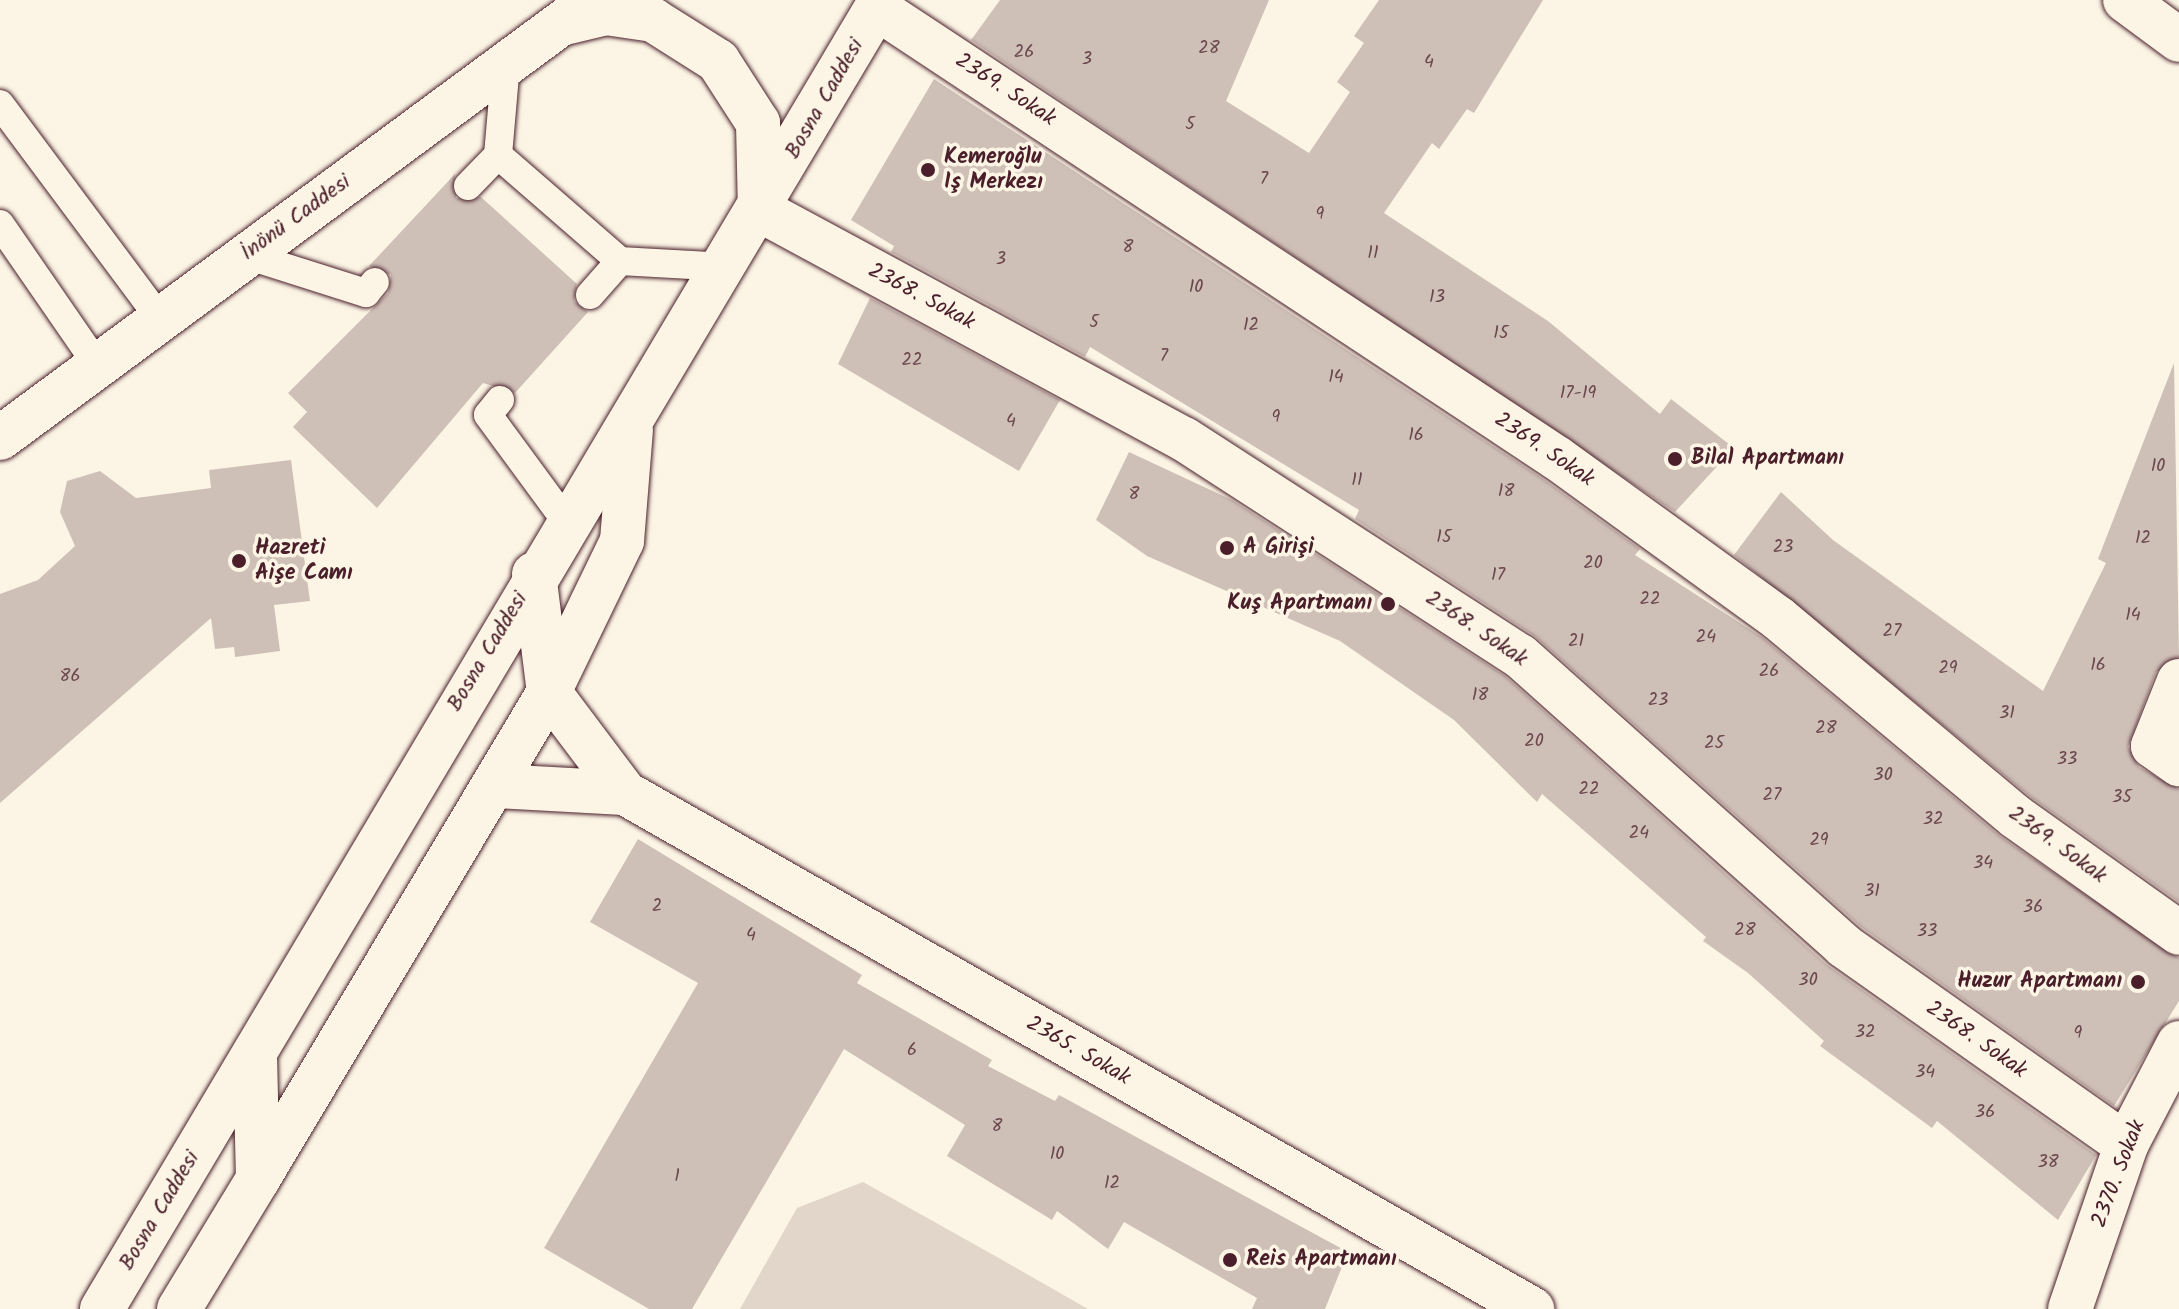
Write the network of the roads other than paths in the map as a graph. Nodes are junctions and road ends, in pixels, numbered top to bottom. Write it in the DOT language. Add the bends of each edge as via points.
graph roads {
  1 [pos="2125,0"];
  2 [pos="879,4"];
  3 [pos="577,12"];
  4 [pos="2179,40"];
  5 [pos="506,64"];
  6 [pos="0,104"];
  7 [pos="498,155"];
  8 [pos="468,186"];
  9 [pos="760,210"];
  10 [pos="0,224"];
  11 [pos="246,255"];
  12 [pos="620,261"];
  13 [pos="727,267"];
  14 [pos="375,282"];
  15 [pos="590,295"];
  16 [pos="160,319"];
  17 [pos="98,366"];
  18 [pos="500,400"];
  19 [pos="631,428"];
  20 [pos="0,438"];
  21 [pos="568,524"];
  22 [pos="534,574"];
  23 [pos="2179,681"];
  24 [pos="549,692"];
  25 [pos="2179,764"];
  26 [pos="496,786"];
  27 [pos="625,793"];
  28 [pos="2179,933"];
  29 [pos="2179,1043"];
  30 [pos="255,1053"];
  31 [pos="2126,1145"];
  32 [pos="258,1179"];
  33 [pos="102,1309"];
  34 [pos="179,1309"];
  35 [pos="1532,1309"];
  36 [pos="2070,1309"];
  1 -- 4 [label="street"];
  2 -- 9 [label="street, Bosna Caddesi"];
  2 -- 28 [label="street, 2369. Sokak" via="1557,458 1778,618 2016,817"];
  3 -- 5 [label="street, İnönü Caddesi"];
  3 -- 9 [label="street" via="653,20 718,61 758,123"];
  5 -- 7 [label="lane"];
  5 -- 11 [label="street, İnönü Caddesi"];
  6 -- 16 [label="lane"];
  7 -- 8 [label="lane"];
  7 -- 12 [label="lane"];
  9 -- 13 [label="street, Bosna Caddesi"];
  9 -- 31 [label="street, 2368. Sokak" via="1184,439 1520,656 1844,946"];
  10 -- 17 [label="lane"];
  11 -- 14 [label="lane" via="366,293"];
  11 -- 16 [label="street, İnönü Caddesi"];
  12 -- 13 [label="lane"];
  12 -- 15 [label="lane"];
  13 -- 19 [label="street, Bosna Caddesi"];
  16 -- 17 [label="street, İnönü Caddesi"];
  17 -- 20 [label="street, İnönü Caddesi"];
  18 -- 21 [label="lane" via="488,415"];
  19 -- 21 [label="street, Bosna Caddesi"];
  19 -- 24 [label="street" via="622,541"];
  21 -- 22 [label="street, Bosna Caddesi"];
  22 -- 24 [label="street"];
  22 -- 30 [label="street, Bosna Caddesi"];
  23 -- 25 [label="street" via="2153,746"];
  24 -- 26 [label="street"];
  24 -- 27 [label="street, 2365. Sokak"];
  26 -- 27 [label="street, 2365. Sokak"];
  26 -- 32 [label="street"];
  27 -- 35 [label="street, 2365. Sokak"];
  29 -- 31 [label="street, 2370. Sokak"];
  30 -- 32 [label="street"];
  30 -- 33 [label="street, Bosna Caddesi"];
  31 -- 36 [label="street, 2370. Sokak"];
  32 -- 34 [label="street"];
}
